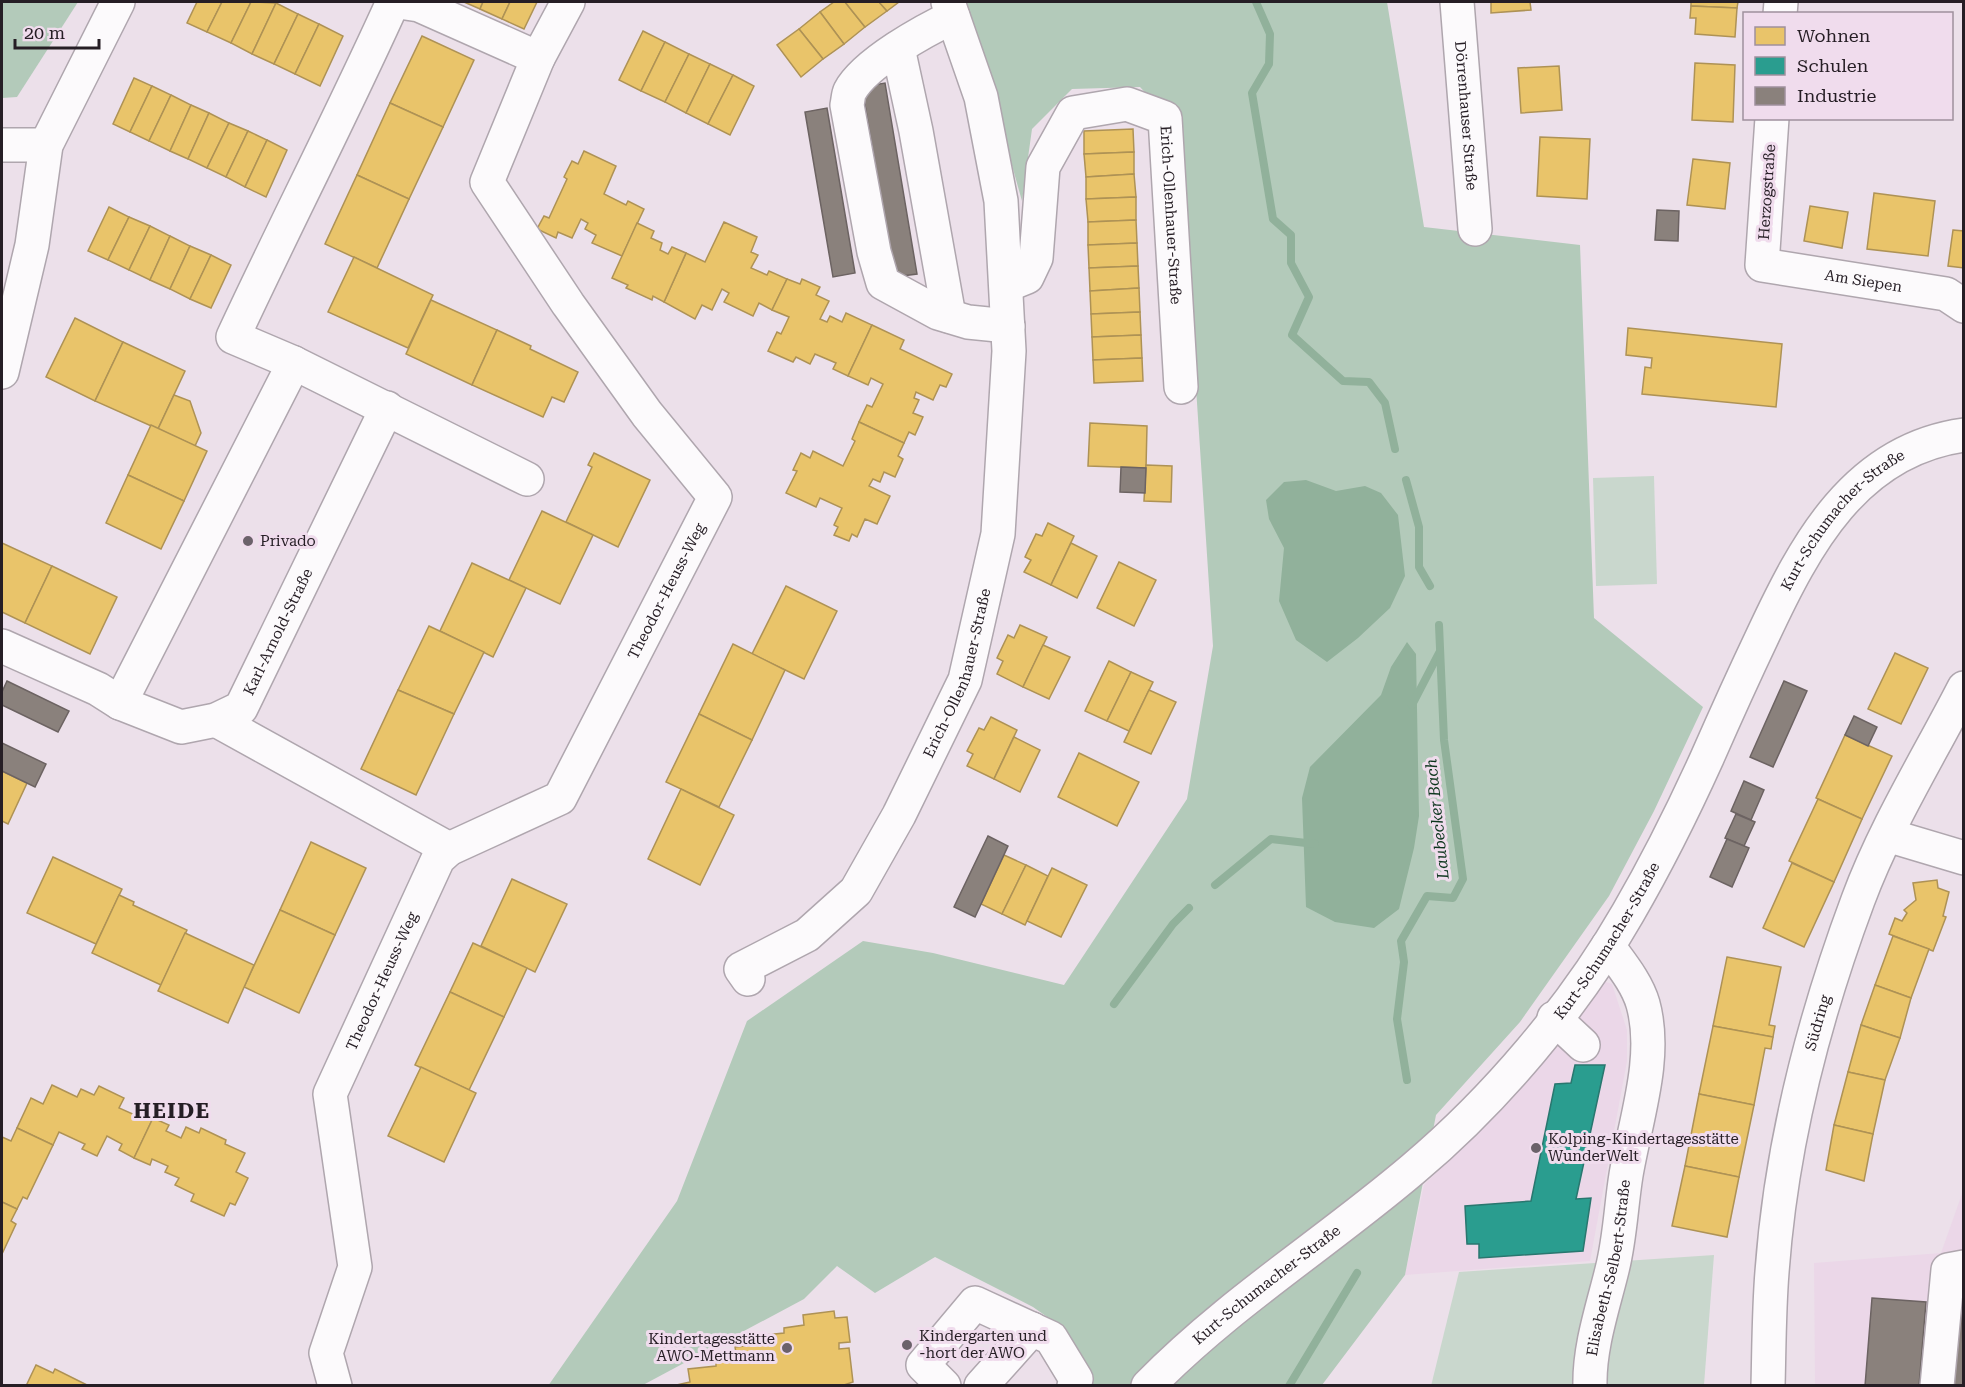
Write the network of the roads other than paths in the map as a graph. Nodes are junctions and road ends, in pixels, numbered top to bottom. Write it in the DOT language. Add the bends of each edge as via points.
graph roads {
  1 [pos="118,2"];
  2 [pos="393,2"];
  3 [pos="399,2"];
  4 [pos="568,2"];
  5 [pos="1457,2"];
  6 [pos="951,9"];
  7 [pos="898,48"];
  8 [pos="538,58"];
  9 [pos="1772,120"];
  10 [pos="2,145"];
  11 [pos="46,145"];
  12 [pos="1474,229"];
  13 [pos="1762,265"];
  14 [pos="1007,285"];
  15 [pos="1964,306"];
  16 [pos="949,316"];
  17 [pos="1008,326"];
  18 [pos="294,363"];
  19 [pos="2,372"];
  20 [pos="1181,387"];
  21 [pos="387,408"];
  22 [pos="1964,435"];
  23 [pos="527,479"];
  24 [pos="2,646"];
  25 [pos="1964,688"];
  26 [pos="120,703"];
  27 [pos="216,720"];
  28 [pos="1887,835"];
  29 [pos="449,849"];
  30 [pos="1964,858"];
  31 [pos="1608,946"];
  32 [pos="748,979"];
  33 [pos="1554,1018"];
  34 [pos="1583,1045"];
  35 [pos="1964,1267"];
  36 [pos="1032,1329"];
  37 [pos="335,1386"];
  38 [pos="944,1386"];
  39 [pos="981,1386"];
  40 [pos="1074,1386"];
  41 [pos="1148,1386"];
  42 [pos="1590,1386"];
  43 [pos="1768,1386"];
  44 [pos="1937,1386"];
  1 -- 11 [label="street"];
  2 -- 18 [label="street" via="233,337"];
  3 -- 8 [label="street" via="419,5"];
  4 -- 8 [label="street, Theodor-Heuss-Weg"];
  5 -- 12 [label="street, Dörrenhauser Straße"];
  6 -- 7 [label="street"];
  6 -- 14 [label="street, Erich-Ollenhauer-Straße" via="981,96 1001,201"];
  7 -- 16 [label="street"];
  7 -- 16 [label="street" via="866,73 850,92 847,105 874,252 883,283"];
  8 -- 29 [label="street, Theodor-Heuss-Weg" via="487,182 647,414 715,497 560,798"];
  9 -- 13 [label="street, Herzogstraße"];
  10 -- 11 [label="street"];
  11 -- 19 [label="street" via="32,245"];
  13 -- 15 [label="street, Am Siepen" via="1946,294"];
  14 -- 17 [label="street, Erich-Ollenhauer-Straße"];
  14 -- 20 [label="street, Erich-Ollenhauer-Straße" via="1027,278 1036,258 1043,167 1073,113 1127,104 1165,118"];
  16 -- 17 [label="street"];
  17 -- 32 [label="street, Erich-Ollenhauer-Straße" via="998,534 964,680 899,815 856,891 807,934 741,969"];
  18 -- 21 [label="street"];
  18 -- 26 [label="street"];
  21 -- 23 [label="street"];
  21 -- 27 [label="street, Karl-Arnold-Straße" via="241,708"];
  22 -- 31 [label="street, Kurt-Schumacher-Straße" via="1920,445 1876,470 1835,510 1812,542 1774,612 1678,818"];
  24 -- 26 [label="street, Karl-Arnold-Straße" via="98,689"];
  25 -- 28 [label="street, Südring"];
  26 -- 27 [label="street, Karl-Arnold-Straße" via="181,728"];
  27 -- 29 [label="street"];
  28 -- 30 [label="street"];
  28 -- 43 [label="street, Südring" via="1858,899 1804,1074 1784,1175 1772,1271"];
  29 -- 37 [label="street, Theodor-Heuss-Weg" via="438,859 330,1094 355,1267 326,1353"];
  31 -- 33 [label="street, Kurt-Schumacher-Straße"];
  31 -- 42 [label="street, Elisabeth-Selbert-Straße" via="1629,975 1642,1003 1648,1044 1614,1261 1589,1366"];
  33 -- 34 [label="street"];
  33 -- 41 [label="street, Kurt-Schumacher-Straße" via="1466,1122 1412,1170 1229,1312"];
  35 -- 44 [label="street" via="1948,1270"];
  36 -- 38 [label="street" via="975,1303 923,1365"];
  36 -- 39 [label="street"];
  36 -- 40 [label="street" via="1051,1338 1076,1379"];
}
